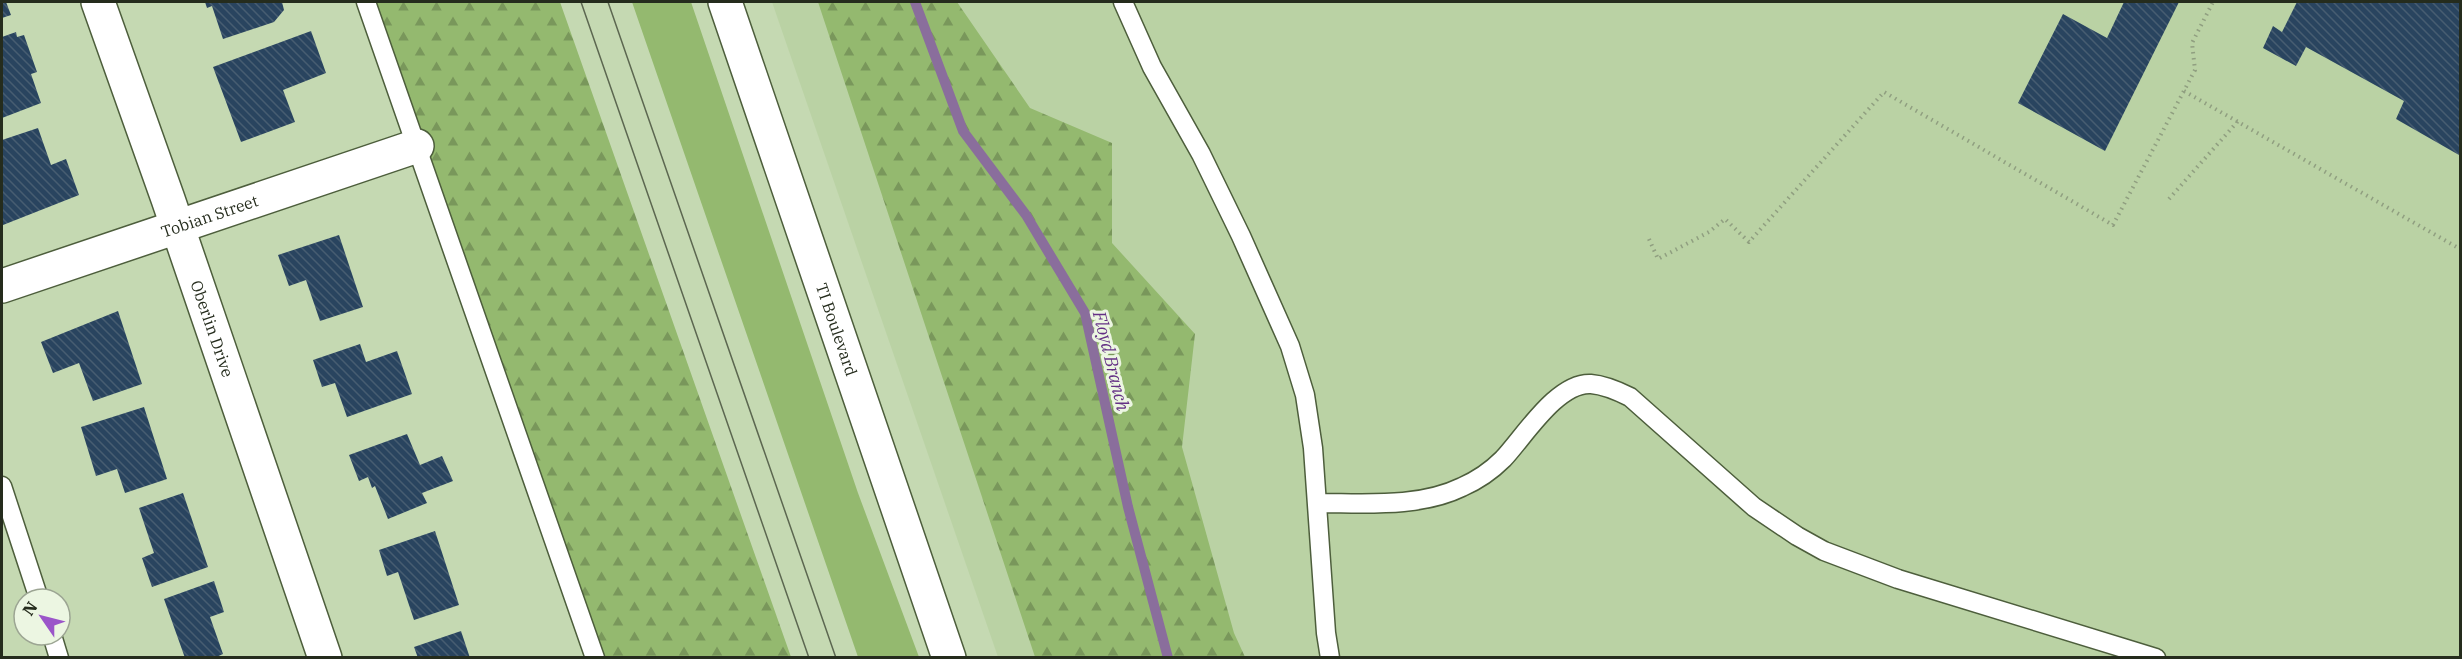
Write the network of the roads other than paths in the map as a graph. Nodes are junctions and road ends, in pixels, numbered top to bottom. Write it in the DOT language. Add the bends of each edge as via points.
graph roads {
  1 [pos="98,2"];
  2 [pos="366,2"];
  3 [pos="725,2"];
  4 [pos="1123,2"];
  5 [pos="417,146"];
  6 [pos="177,226"];
  7 [pos="2,286"];
  8 [pos="2,486"];
  9 [pos="1318,503"];
  10 [pos="35,587"];
  11 [pos="324,657"];
  12 [pos="595,657"];
  13 [pos="949,657"];
  14 [pos="1330,657"];
  15 [pos="2156,657"];
  1 -- 6 [label="street, Oberlin Drive"];
  2 -- 5 [label="lane"];
  3 -- 13 [label="street, TI Boulevard"];
  4 -- 9 [label="lane" via="1281,322 1305,395"];
  5 -- 6 [label="street, Tobian Street"];
  5 -- 12 [label="lane"];
  6 -- 7 [label="street, Tobian Street"];
  6 -- 11 [label="street, Oberlin Drive"];
  8 -- 10 [label="lane"];
  9 -- 14 [label="lane"];
  9 -- 15 [label="lane" via="1400,502 1460,488 1495,466 1555,400 1578,386 1590,384 1630,397 1754,507 1824,550 1898,579"];
}
